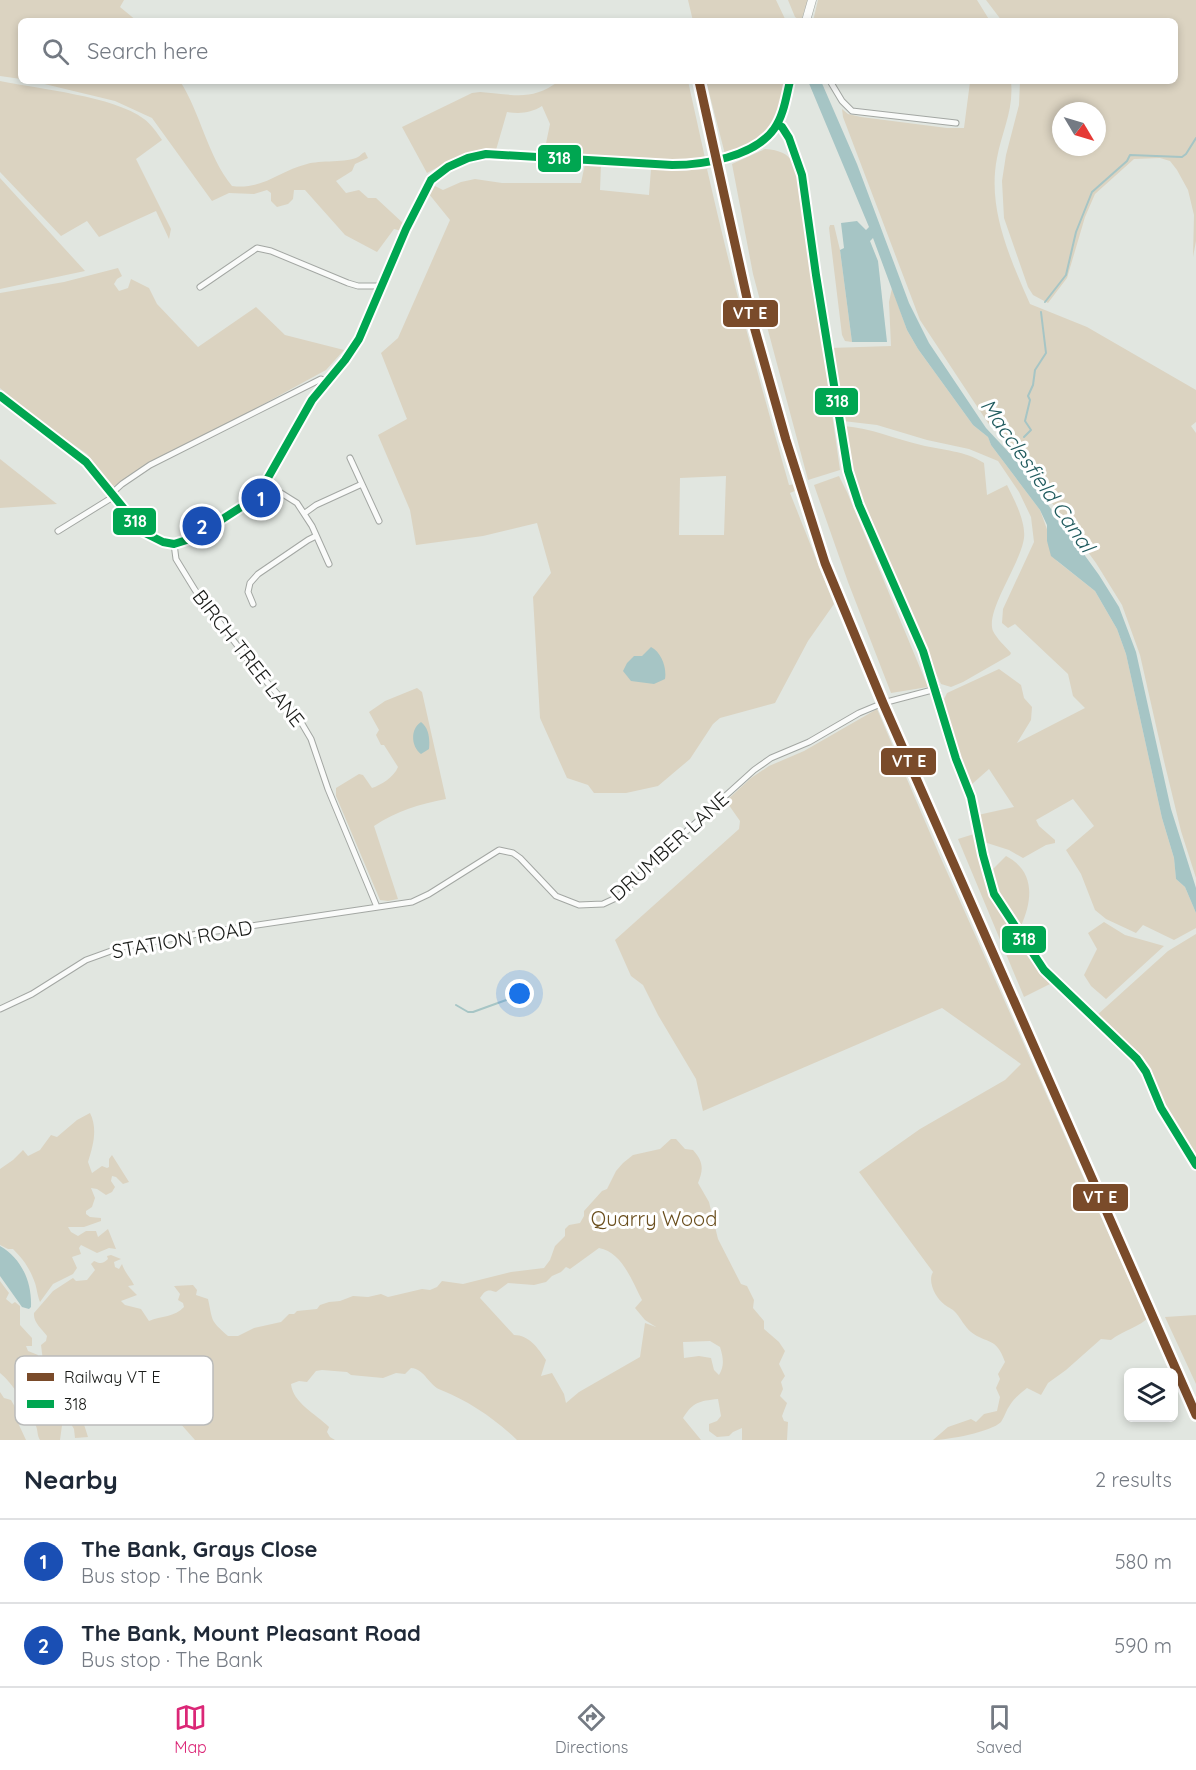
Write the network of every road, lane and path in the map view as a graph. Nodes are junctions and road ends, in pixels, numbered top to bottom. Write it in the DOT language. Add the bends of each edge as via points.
graph roads {
  1 [pos="812,0"];
  2 [pos="807,18"];
  3 [pos="789,84"];
  4 [pos="832,84"];
  5 [pos="777,123"];
  6 [pos="956,123"];
  7 [pos="380,286"];
  8 [pos="200,287"];
  9 [pos="326,381"];
  10 [pos="0,396"];
  11 [pos="350,458"];
  12 [pos="265,483"];
  13 [pos="362,484"];
  14 [pos="112,495"];
  15 [pos="305,513"];
  16 [pos="379,521"];
  17 [pos="58,531"];
  18 [pos="316,536"];
  19 [pos="174,544"];
  20 [pos="329,564"];
  21 [pos="253,604"];
  22 [pos="936,689"];
  23 [pos="376,907"];
  24 [pos="0,1009"];
  25 [pos="1196,1165"];
  1 -- 2 [label="street"];
  3 -- 5 [label="street"];
  4 -- 6 [label="street" via="852,111"];
  5 -- 7 [label="street" via="757,145 699,164 607,163 486,154 458,162 435,176 426,187"];
  5 -- 22 [label="street" via="789,138 802,175 848,471"];
  7 -- 8 [label="street" via="348,283 257,248"];
  7 -- 9 [label="street" via="359,339"];
  9 -- 12 [label="street"];
  9 -- 14 [label="street" via="321,379 150,465"];
  10 -- 14 [label="street" via="86,462"];
  11 -- 13 [label="street"];
  12 -- 15 [label="street" via="291,498"];
  12 -- 19 [label="street" via="240,509 193,538"];
  13 -- 15 [label="street"];
  13 -- 16 [label="street"];
  14 -- 17 [label="street"];
  14 -- 19 [label="street" via="143,532"];
  15 -- 18 [label="street"];
  18 -- 20 [label="street"];
  18 -- 21 [label="street" via="253,579 248,592"];
  19 -- 23 [label="street, BIRCH TREE LANE" via="176,559 195,590 256,670 298,717 311,739"];
  22 -- 23 [label="street, DRUMBER LANE" via="859,713 809,742 771,758 618,897 603,904 579,905 556,897 520,858 499,850 420,898 399,906"];
  22 -- 25 [label="street" via="971,797 989,880 1003,909 1044,970 1137,1059"];
  23 -- 24 [label="street, STATION ROAD" via="122,947 86,960"];
}
